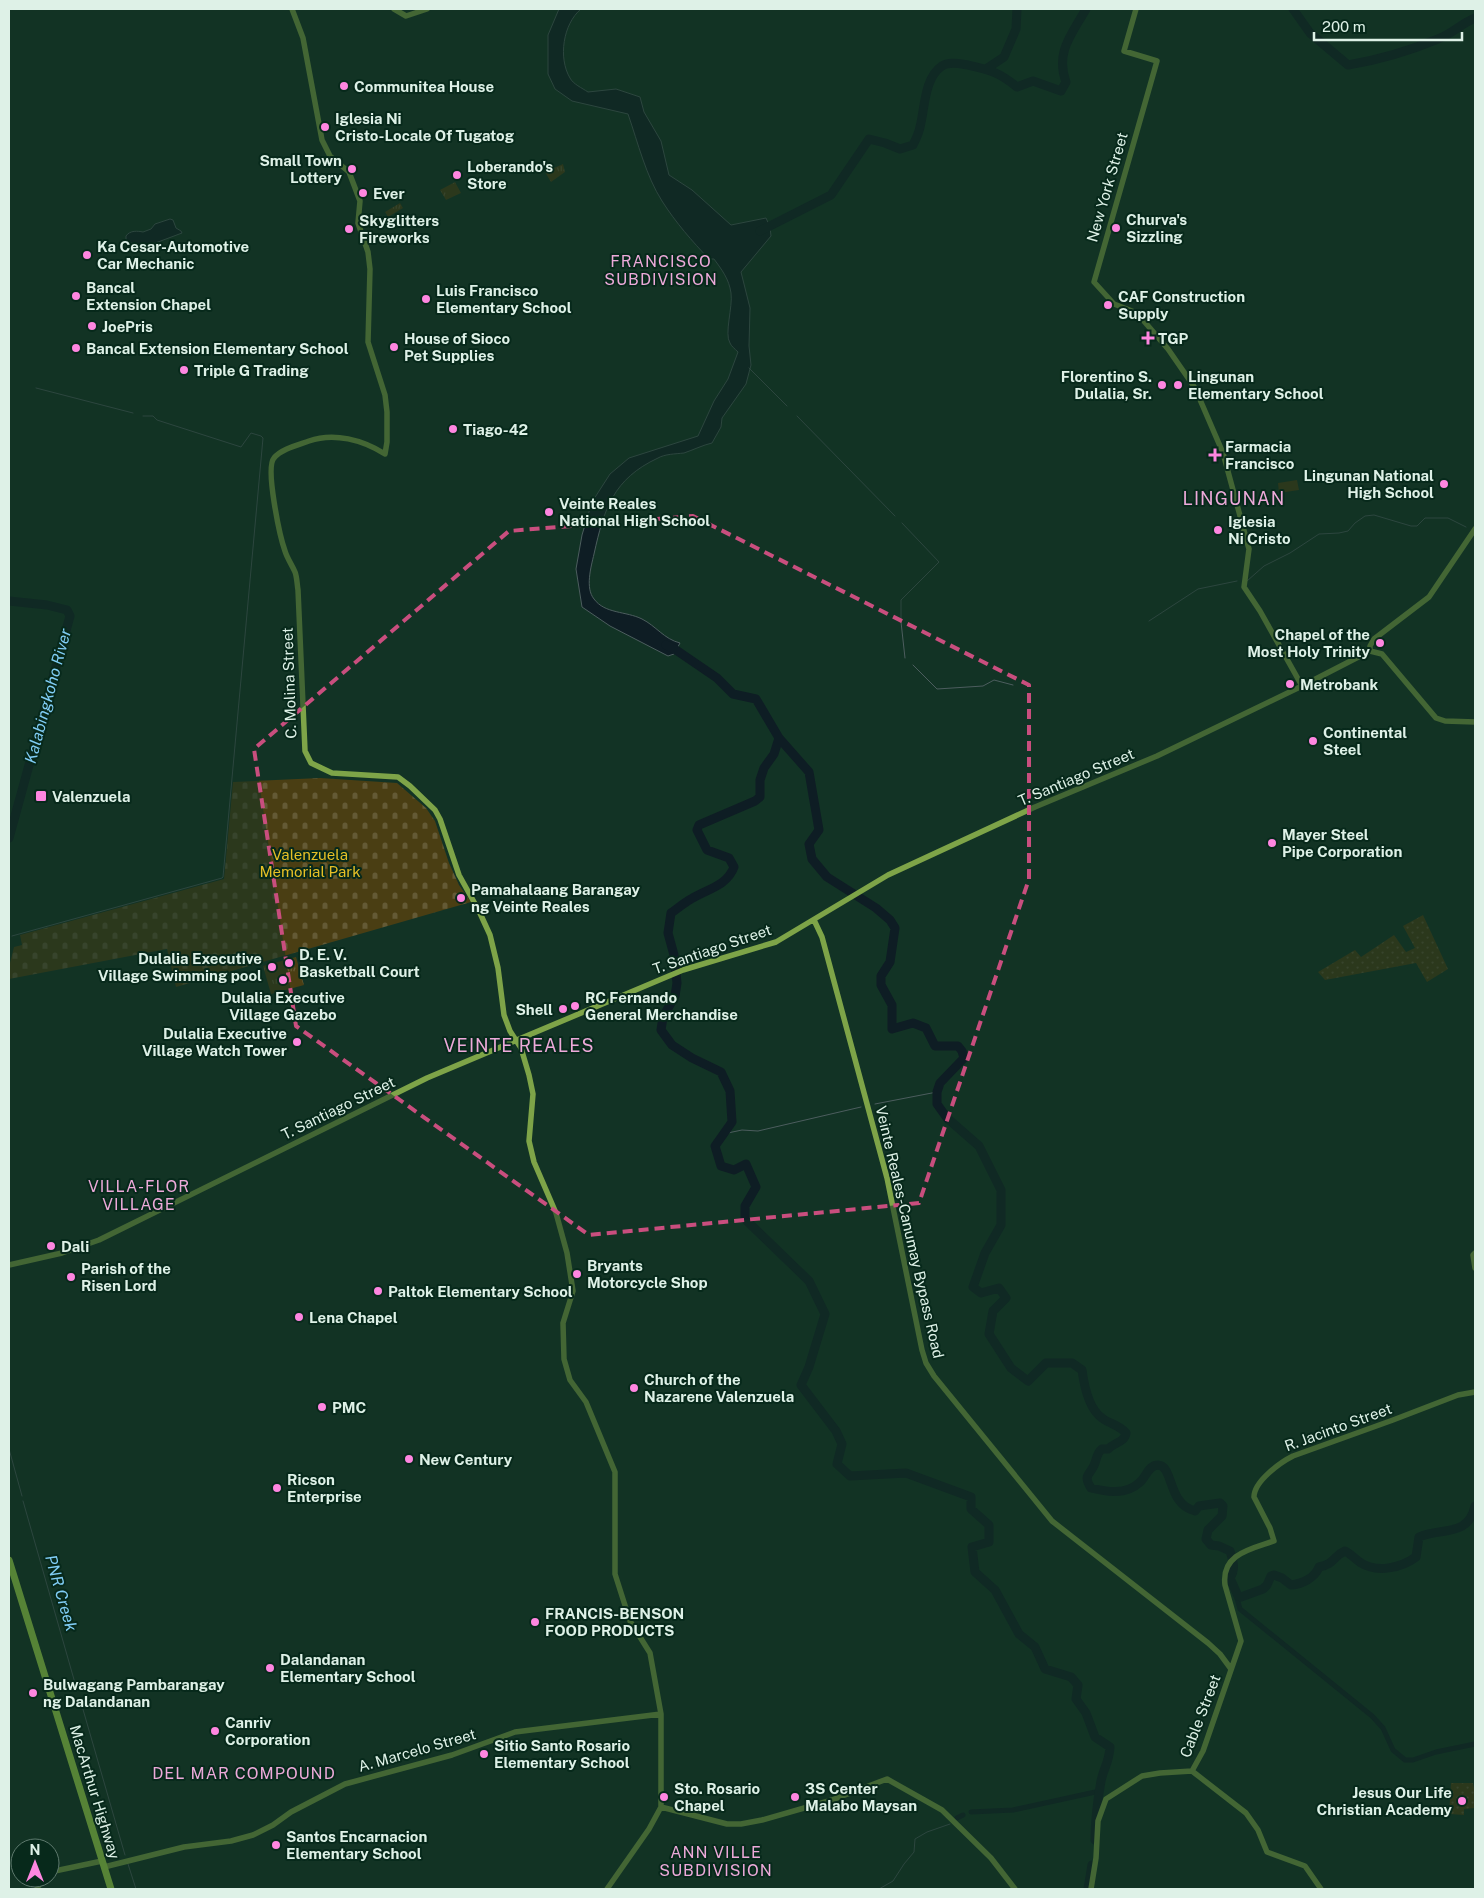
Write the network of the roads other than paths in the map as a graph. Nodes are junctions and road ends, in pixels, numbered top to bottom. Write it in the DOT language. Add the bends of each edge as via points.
graph roads {
  1 [pos="292,9"];
  2 [pos="394,9"];
  3 [pos="427,9"];
  4 [pos="1135,11"];
  5 [pos="1475,528"];
  6 [pos="1370,651"];
  7 [pos="1302,686"];
  8 [pos="1475,722"];
  9 [pos="814,920"];
  10 [pos="516,1040"];
  11 [pos="1475,1253"];
  12 [pos="9,1265"];
  13 [pos="1475,1268"];
  14 [pos="1475,1392"];
  15 [pos="9,1560"];
  16 [pos="1231,1669"];
  17 [pos="661,1714"];
  18 [pos="1192,1771"];
  19 [pos="661,1807"];
  20 [pos="103,1864"];
  21 [pos="60,1870"];
  22 [pos="111,1889"];
  23 [pos="608,1889"];
  24 [pos="1015,1889"];
  25 [pos="1091,1889"];
  26 [pos="1321,1889"];
  1 -- 10 [label="street, C. Molina Street" via="303,38 322,140 330,156 349,172 360,201 358,223 370,269 368,342 387,412 384,454 342,438 324,437 277,455 271,464 280,534 296,573 305,751 312,763 332,773 398,777 435,810 459,874 490,935 504,1015"];
  2 -- 3 [label="street" via="406,16"];
  4 -- 7 [label="street, New York Street" via="1124,51 1156,61 1094,279 1095,285 1114,304 1132,311 1156,335 1195,388 1222,453 1249,549 1244,587"];
  5 -- 6 [label="street" via="1429,597 1374,639"];
  6 -- 7 [label="street, T. Santiago Street"];
  6 -- 8 [label="street" via="1382,654 1436,718"];
  7 -- 9 [label="street, T. Santiago Street" via="1157,756 901,868"];
  9 -- 10 [label="street, T. Santiago Street" via="776,942 683,970"];
  9 -- 16 [label="street, Veinte Reales-Canumay Bypass Road" via="822,937 887,1178 926,1363 1052,1521 1208,1643"];
  10 -- 12 [label="street, T. Santiago Street" via="427,1078 99,1240 62,1253"];
  10 -- 17 [label="street, C. Molina Street" via="524,1057 533,1094 531,1152 556,1213 569,1265 572,1291 563,1323 564,1359 570,1380 586,1402 615,1472 615,1574 626,1613 650,1652"];
  11 -- 13 [label="street"];
  14 -- 16 [label="street, R. Jacinto Street" via="1458,1395 1279,1464 1254,1493 1274,1541 1244,1552 1229,1562 1224,1577 1241,1641"];
  15 -- 20 [label="highway, MacArthur Highway"];
  16 -- 18 [label="street, Cable Street" via="1203,1751"];
  17 -- 19 [label="street, C. Molina Street"];
  17 -- 20 [label="street, A. Marcelo Street" via="515,1732 452,1755 345,1784 253,1834 231,1841"];
  18 -- 25 [label="street" via="1142,1776 1106,1799 1098,1821"];
  18 -- 26 [label="street" via="1246,1813 1258,1830 1266,1852 1305,1866"];
  19 -- 23 [label="street"];
  19 -- 24 [label="street" via="727,1824 741,1824 832,1800 887,1779 942,1810 991,1858"];
  20 -- 21 [label="street, A. Marcelo Street"];
  20 -- 22 [label="highway, MacArthur Highway"];
}
